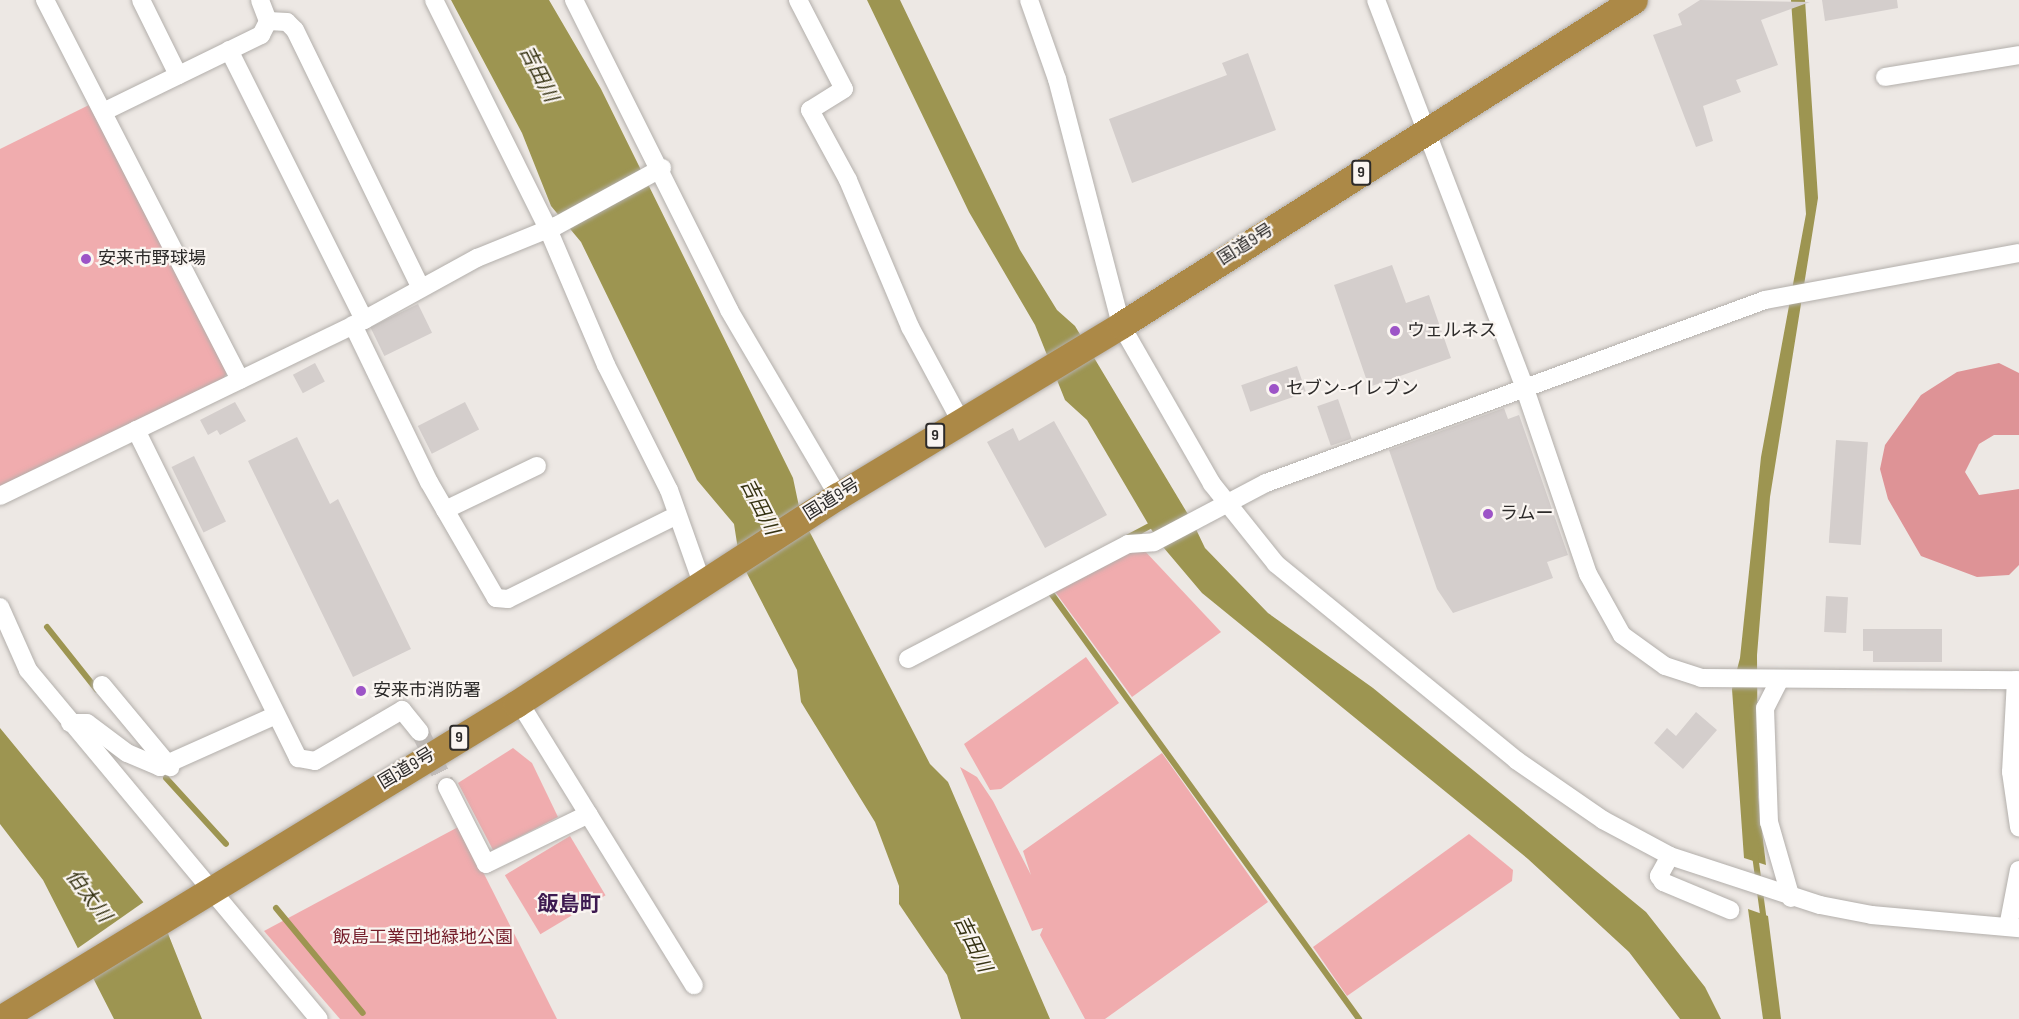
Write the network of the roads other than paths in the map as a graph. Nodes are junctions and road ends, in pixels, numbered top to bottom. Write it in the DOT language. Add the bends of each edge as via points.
graph roads {
  1 [pos="45,0"];
  2 [pos="141,0"];
  3 [pos="260,0"];
  4 [pos="434,0"];
  5 [pos="574,0"];
  6 [pos="798,0"];
  7 [pos="1029,0"];
  8 [pos="1376,0"];
  9 [pos="1634,0"];
  10 [pos="268,21"];
  11 [pos="229,50"];
  12 [pos="2019,55"];
  13 [pos="178,75"];
  14 [pos="1885,77"];
  15 [pos="103,112"];
  16 [pos="1427,131"];
  17 [pos="662,168"];
  18 [pos="552,227"];
  19 [pos="2019,253"];
  20 [pos="421,288"];
  21 [pos="358,322"];
  22 [pos="1121,325"];
  23 [pos="240,380"];
  24 [pos="1525,389"];
  25 [pos="960,420"];
  26 [pos="136,430"];
  27 [pos="537,466"];
  28 [pos="0,496"];
  29 [pos="831,500"];
  30 [pos="1225,503"];
  31 [pos="445,510"];
  32 [pos="669,519"];
  33 [pos="706,580"];
  34 [pos="0,607"];
  35 [pos="908,659"];
  36 [pos="2017,680"];
  37 [pos="1779,681"];
  38 [pos="102,685"];
  39 [pos="519,702"];
  40 [pos="276,715"];
  41 [pos="70,723"];
  42 [pos="420,732"];
  43 [pos="170,767"];
  44 [pos="447,787"];
  45 [pos="589,814"];
  46 [pos="2019,827"];
  47 [pos="1670,856"];
  48 [pos="2019,870"];
  49 [pos="208,887"];
  50 [pos="1783,896"];
  51 [pos="1730,910"];
  52 [pos="2013,928"];
  53 [pos="694,985"];
  54 [pos="0,1019"];
  55 [pos="319,1019"];
  1 -- 15 [label="street"];
  2 -- 13 [label="street"];
  3 -- 10 [label="street"];
  4 -- 18 [label="street"];
  5 -- 17 [label="street"];
  6 -- 25 [label="street" via="844,89 810,110 848,180 910,327"];
  7 -- 22 [label="street" via="1057,79"];
  8 -- 16 [label="street"];
  9 -- 16 [label="highway, 国道9号 / 9"];
  10 -- 11 [label="street" via="261,35"];
  10 -- 20 [label="street" via="287,22 295,30"];
  11 -- 13 [label="street"];
  11 -- 21 [label="street"];
  12 -- 14 [label="street"];
  13 -- 15 [label="street"];
  15 -- 23 [label="street"];
  16 -- 22 [label="highway, 国道9号 / 9"];
  16 -- 24 [label="street"];
  17 -- 18 [label="street"];
  17 -- 29 [label="street" via="729,310"];
  18 -- 20 [label="street"];
  18 -- 33 [label="street" via="606,365 669,490"];
  19 -- 24 [label="street" via="1800,293"];
  20 -- 21 [label="street"];
  21 -- 23 [label="street"];
  21 -- 31 [label="street"];
  22 -- 25 [label="highway, 国道9号 / 9"];
  22 -- 30 [label="street"];
  23 -- 26 [label="street"];
  24 -- 30 [label="street" via="1266,483"];
  24 -- 37 [label="street" via="1588,574 1622,635 1651,659 1681,673"];
  25 -- 29 [label="highway, 国道9号 / 9"];
  26 -- 28 [label="street"];
  26 -- 40 [label="street"];
  27 -- 31 [label="street"];
  29 -- 33 [label="highway, 国道9号 / 9"];
  30 -- 35 [label="street" via="1157,540 1128,544"];
  30 -- 47 [label="street" via="1276,564 1488,738 1603,820"];
  31 -- 32 [label="street" via="493,595 504,600"];
  33 -- 39 [label="highway, 国道9号 / 9"];
  34 -- 41 [label="street" via="28,669"];
  36 -- 37 [label="street"];
  36 -- 46 [label="street" via="2011,772"];
  37 -- 50 [label="street" via="1765,708 1769,822"];
  38 -- 43 [label="street"];
  39 -- 45 [label="street"];
  39 -- 49 [label="highway, 国道9号 / 9"];
  40 -- 42 [label="street" via="298,758 308,763 402,710"];
  40 -- 43 [label="street"];
  41 -- 43 [label="street" via="82,721 140,760"];
  41 -- 49 [label="street"];
  44 -- 45 [label="street" via="486,864"];
  45 -- 53 [label="street"];
  47 -- 50 [label="street"];
  47 -- 51 [label="street" via="1660,879"];
  48 -- 52 [label="street"];
  49 -- 54 [label="highway, 国道9号 / 9"];
  49 -- 55 [label="street"];
  50 -- 52 [label="street" via="1872,915"];
}
